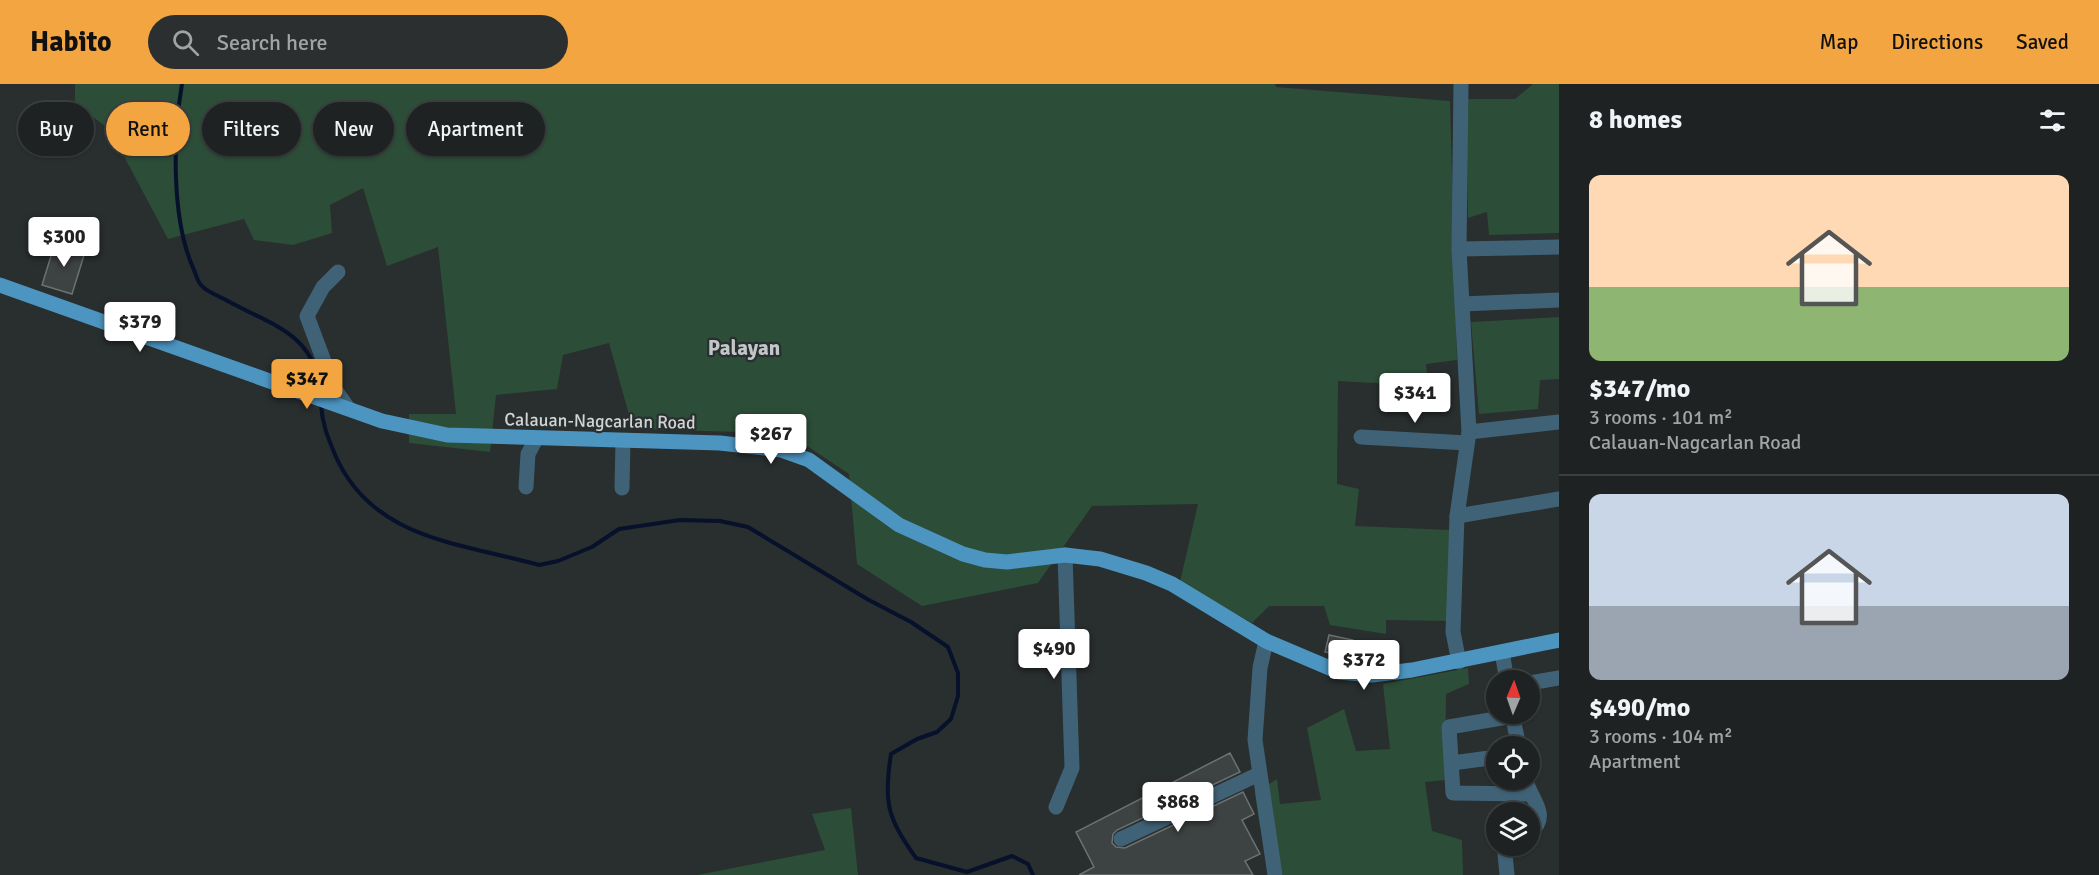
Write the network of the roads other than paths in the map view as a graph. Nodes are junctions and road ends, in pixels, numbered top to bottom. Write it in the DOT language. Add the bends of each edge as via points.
graph roads {
  1 [pos="1461,84"];
  2 [pos="1559,247"];
  3 [pos="1459,249"];
  4 [pos="338,272"];
  5 [pos="0,285"];
  6 [pos="1559,300"];
  7 [pos="1462,304"];
  8 [pos="341,405"];
  9 [pos="1559,422"];
  10 [pos="1361,437"];
  11 [pos="1468,437"];
  12 [pos="536,439"];
  13 [pos="623,441"];
  14 [pos="526,488"];
  15 [pos="622,488"];
  16 [pos="1559,499"];
  17 [pos="1457,516"];
  18 [pos="1065,555"];
  19 [pos="1559,640"];
  20 [pos="1266,642"];
  21 [pos="1502,652"];
  22 [pos="1459,662"];
  23 [pos="1505,670"];
  24 [pos="1559,678"];
  25 [pos="1540,681"];
  26 [pos="1486,720"];
  27 [pos="1486,758"];
  28 [pos="1452,763"];
  29 [pos="1259,774"];
  30 [pos="1490,790"];
  31 [pos="1056,807"];
  32 [pos="1121,839"];
  33 [pos="1505,856"];
  34 [pos="1275,875"];
  35 [pos="1508,875"];
  1 -- 3 [label="street"];
  2 -- 3 [label="street"];
  3 -- 7 [label="street"];
  4 -- 8 [label="street" via="323,287 307,316"];
  5 -- 8 [label="main road, Calauan-Nagcarlan Road"];
  6 -- 7 [label="street"];
  7 -- 11 [label="street"];
  8 -- 12 [label="main road, Calauan-Nagcarlan Road" via="382,421 447,435"];
  9 -- 11 [label="street"];
  10 -- 11 [label="street"];
  11 -- 17 [label="street"];
  12 -- 13 [label="main road, Calauan-Nagcarlan Road"];
  12 -- 14 [label="street" via="528,454"];
  13 -- 15 [label="street"];
  13 -- 18 [label="main road, Calauan-Nagcarlan Road" via="720,442 781,450 809,460 899,525 963,554 1007,562"];
  16 -- 17 [label="street"];
  17 -- 22 [label="street" via="1453,632"];
  18 -- 20 [label="main road, Calauan-Nagcarlan Road" via="1100,559 1172,584"];
  18 -- 31 [label="street" via="1072,768"];
  19 -- 21 [label="main road, Calauan-Nagcarlan Road"];
  20 -- 22 [label="main road, Calauan-Nagcarlan Road" via="1340,672 1372,675"];
  20 -- 29 [label="street" via="1260,668 1255,740"];
  21 -- 22 [label="main road, Calauan-Nagcarlan Road"];
  21 -- 23 [label="street"];
  24 -- 25 [label="street"];
  26 -- 28 [label="street" via="1449,726"];
  27 -- 28 [label="street"];
  28 -- 30 [label="street" via="1453,793"];
  29 -- 32 [label="street"];
  29 -- 34 [label="street"];
  33 -- 35 [label="street"];
}
